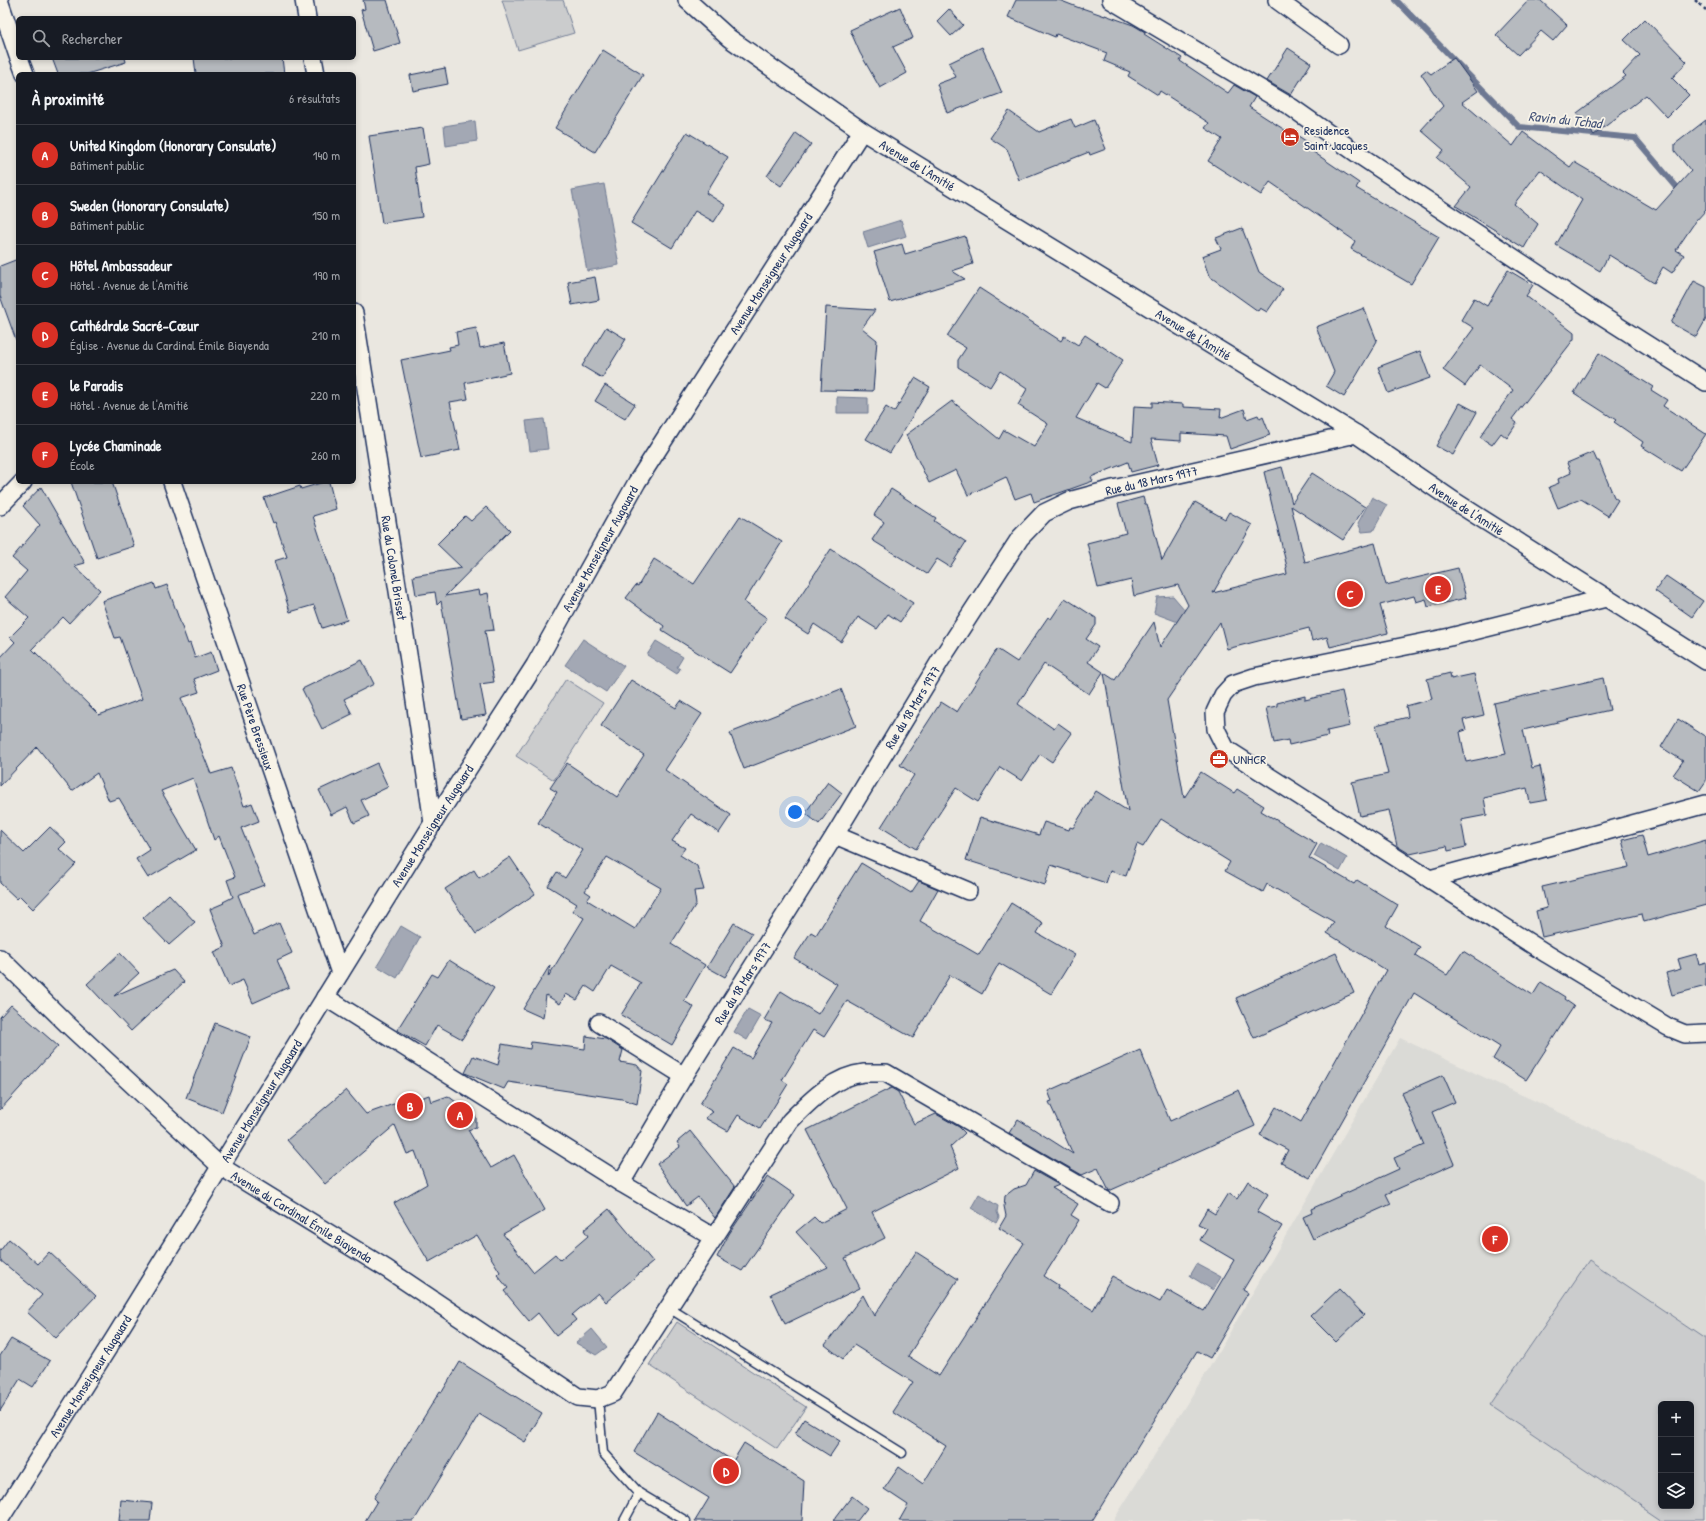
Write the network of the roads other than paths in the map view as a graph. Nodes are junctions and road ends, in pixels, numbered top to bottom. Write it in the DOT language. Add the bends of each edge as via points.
graph roads {
  1 [pos="304,0"];
  2 [pos="687,0"];
  3 [pos="1111,0"];
  4 [pos="1277,0"];
  5 [pos="0,3"];
  6 [pos="307,16"];
  7 [pos="1339,46"];
  8 [pos="16,51"];
  9 [pos="19,60"];
  10 [pos="313,60"];
  11 [pos="24,72"];
  12 [pos="316,72"];
  13 [pos="862,131"];
  14 [pos="356,326"];
  15 [pos="1706,382"];
  16 [pos="1356,434"];
  17 [pos="21,484"];
  18 [pos="173,484"];
  19 [pos="0,506"];
  20 [pos="1606,598"];
  21 [pos="1706,661"];
  22 [pos="1706,804"];
  23 [pos="433,823"];
  24 [pos="835,835"];
  25 [pos="1430,879"];
  26 [pos="968,891"];
  27 [pos="0,958"];
  28 [pos="340,973"];
  29 [pos="324,997"];
  30 [pos="599,1022"];
  31 [pos="1706,1033"];
  32 [pos="684,1076"];
  33 [pos="220,1166"];
  34 [pos="621,1183"];
  35 [pos="1110,1203"];
  36 [pos="713,1237"];
  37 [pos="669,1308"];
  38 [pos="598,1400"];
  39 [pos="902,1453"];
  40 [pos="638,1493"];
  41 [pos="0,1519"];
  42 [pos="624,1521"];
  43 [pos="686,1521"];
  1 -- 6 [label="street"];
  2 -- 13 [label="street, Avenue de l'Amitié" via="730,38"];
  3 -- 15 [label="street" via="1291,107 1588,307"];
  4 -- 7 [label="street"];
  5 -- 8 [label="street"];
  9 -- 11 [label="street"];
  10 -- 12 [label="street"];
  13 -- 16 [label="street, Avenue de l'Amitié"];
  13 -- 23 [label="street, Avenue Monseigneur Augouard" via="637,482 535,665"];
  14 -- 23 [label="street, Rue du Colonel Brisset"];
  16 -- 20 [label="street, Avenue de l'Amitié" via="1454,501"];
  16 -- 24 [label="street, Rue du 18 Mars 1977" via="1113,489 1069,501 1044,513 1020,538 940,661"];
  17 -- 19 [label="street"];
  18 -- 28 [label="street, Rue Père Bressieux"];
  20 -- 21 [label="street, Avenue de l'Amitié"];
  20 -- 25 [label="street" via="1450,637 1254,677 1233,684 1223,695 1215,712 1216,729 1226,750"];
  22 -- 25 [label="street"];
  23 -- 28 [label="street, Avenue Monseigneur Augouard"];
  24 -- 26 [label="street"];
  24 -- 32 [label="street, Rue du 18 Mars 1977"];
  25 -- 31 [label="street" via="1668,1027 1685,1034"];
  27 -- 33 [label="street, Avenue du Cardinal Émile Biayenda"];
  28 -- 29 [label="street, Avenue Monseigneur Augouard"];
  29 -- 33 [label="street, Avenue Monseigneur Augouard"];
  29 -- 34 [label="street"];
  30 -- 32 [label="street"];
  32 -- 34 [label="street, Rue du 18 Mars 1977"];
  33 -- 38 [label="street, Avenue du Cardinal Émile Biayenda" via="387,1270 578,1397"];
  33 -- 41 [label="street, Avenue Monseigneur Augouard"];
  34 -- 36 [label="street"];
  35 -- 36 [label="street" via="886,1073 863,1073 839,1081 813,1098 790,1121"];
  36 -- 37 [label="street"];
  37 -- 38 [label="street" via="612,1392"];
  37 -- 39 [label="lane"];
  38 -- 40 [label="lane" via="603,1453"];
  40 -- 42 [label="lane"];
  40 -- 43 [label="lane"];
}
